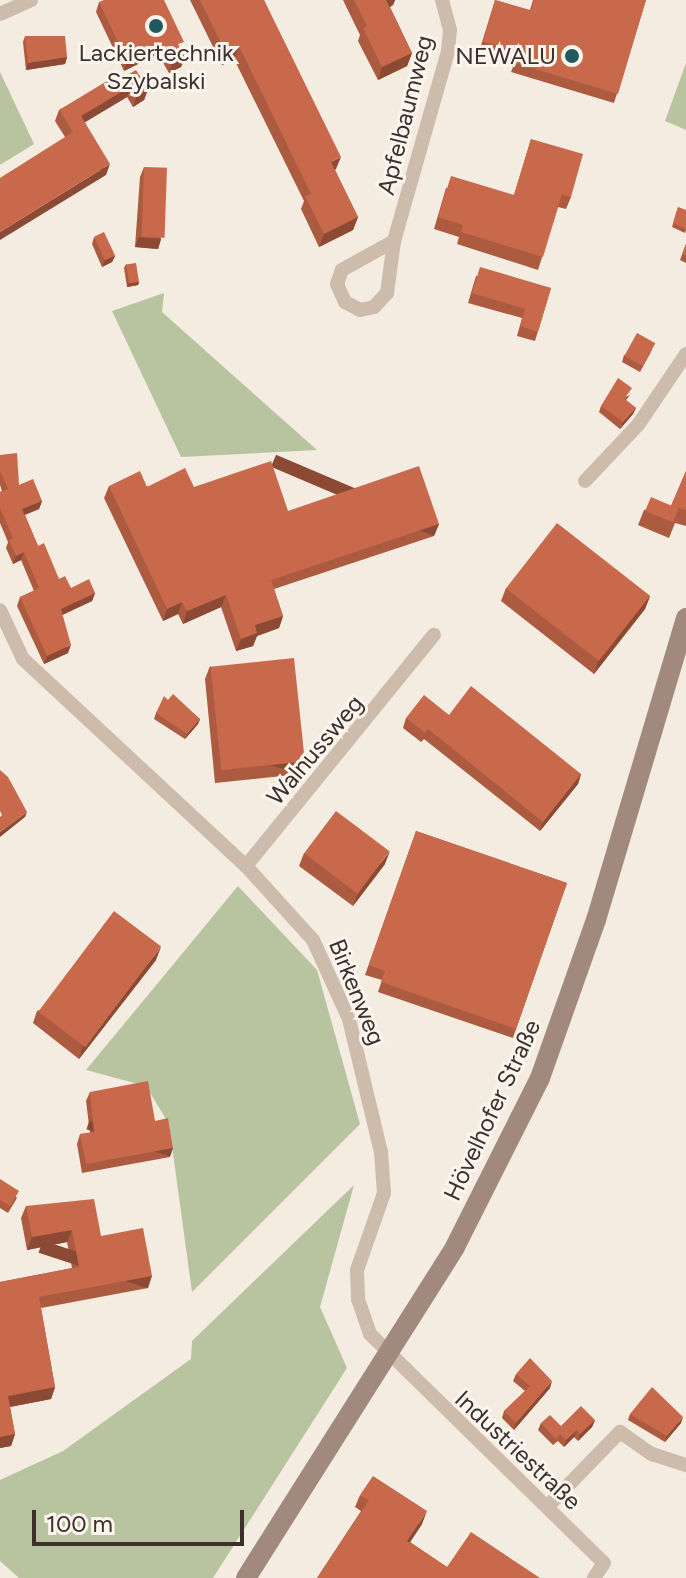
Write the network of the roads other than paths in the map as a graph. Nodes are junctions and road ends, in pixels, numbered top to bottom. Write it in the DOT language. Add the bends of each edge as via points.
graph roads {
  1 [pos="31,0"];
  2 [pos="442,0"];
  3 [pos="0,14"];
  4 [pos="394,241"];
  5 [pos="686,354"];
  6 [pos="585,481"];
  7 [pos="0,610"];
  8 [pos="686,618"];
  9 [pos="434,635"];
  10 [pos="246,866"];
  11 [pos="388,1358"];
  12 [pos="686,1465"];
  13 [pos="547,1507"];
  14 [pos="246,1578"];
  15 [pos="594,1578"];
  1 -- 3 [label="street"];
  2 -- 4 [label="street, Apfelbaumweg" via="450,30 448,52"];
  4 -- 4 [label="street, Apfelbaumweg" via="387,293 374,307 360,310 345,302 337,284 342,270"];
  5 -- 6 [label="street" via="638,425"];
  7 -- 10 [label="street, Birkenweg" via="23,659"];
  8 -- 11 [label="main road, Hövelhofer Straße" via="596,920 549,1057 473,1213"];
  9 -- 10 [label="street, Walnussweg"];
  10 -- 11 [label="street, Birkenweg" via="313,940 358,1051 385,1181 361,1247 357,1283 370,1334"];
  11 -- 13 [label="street, Industriestraße"];
  11 -- 14 [label="main road, Hövelhofer Straße"];
  12 -- 13 [label="street" via="652,1454 620,1432"];
  13 -- 15 [label="street, Industriestraße" via="604,1563"];
}
